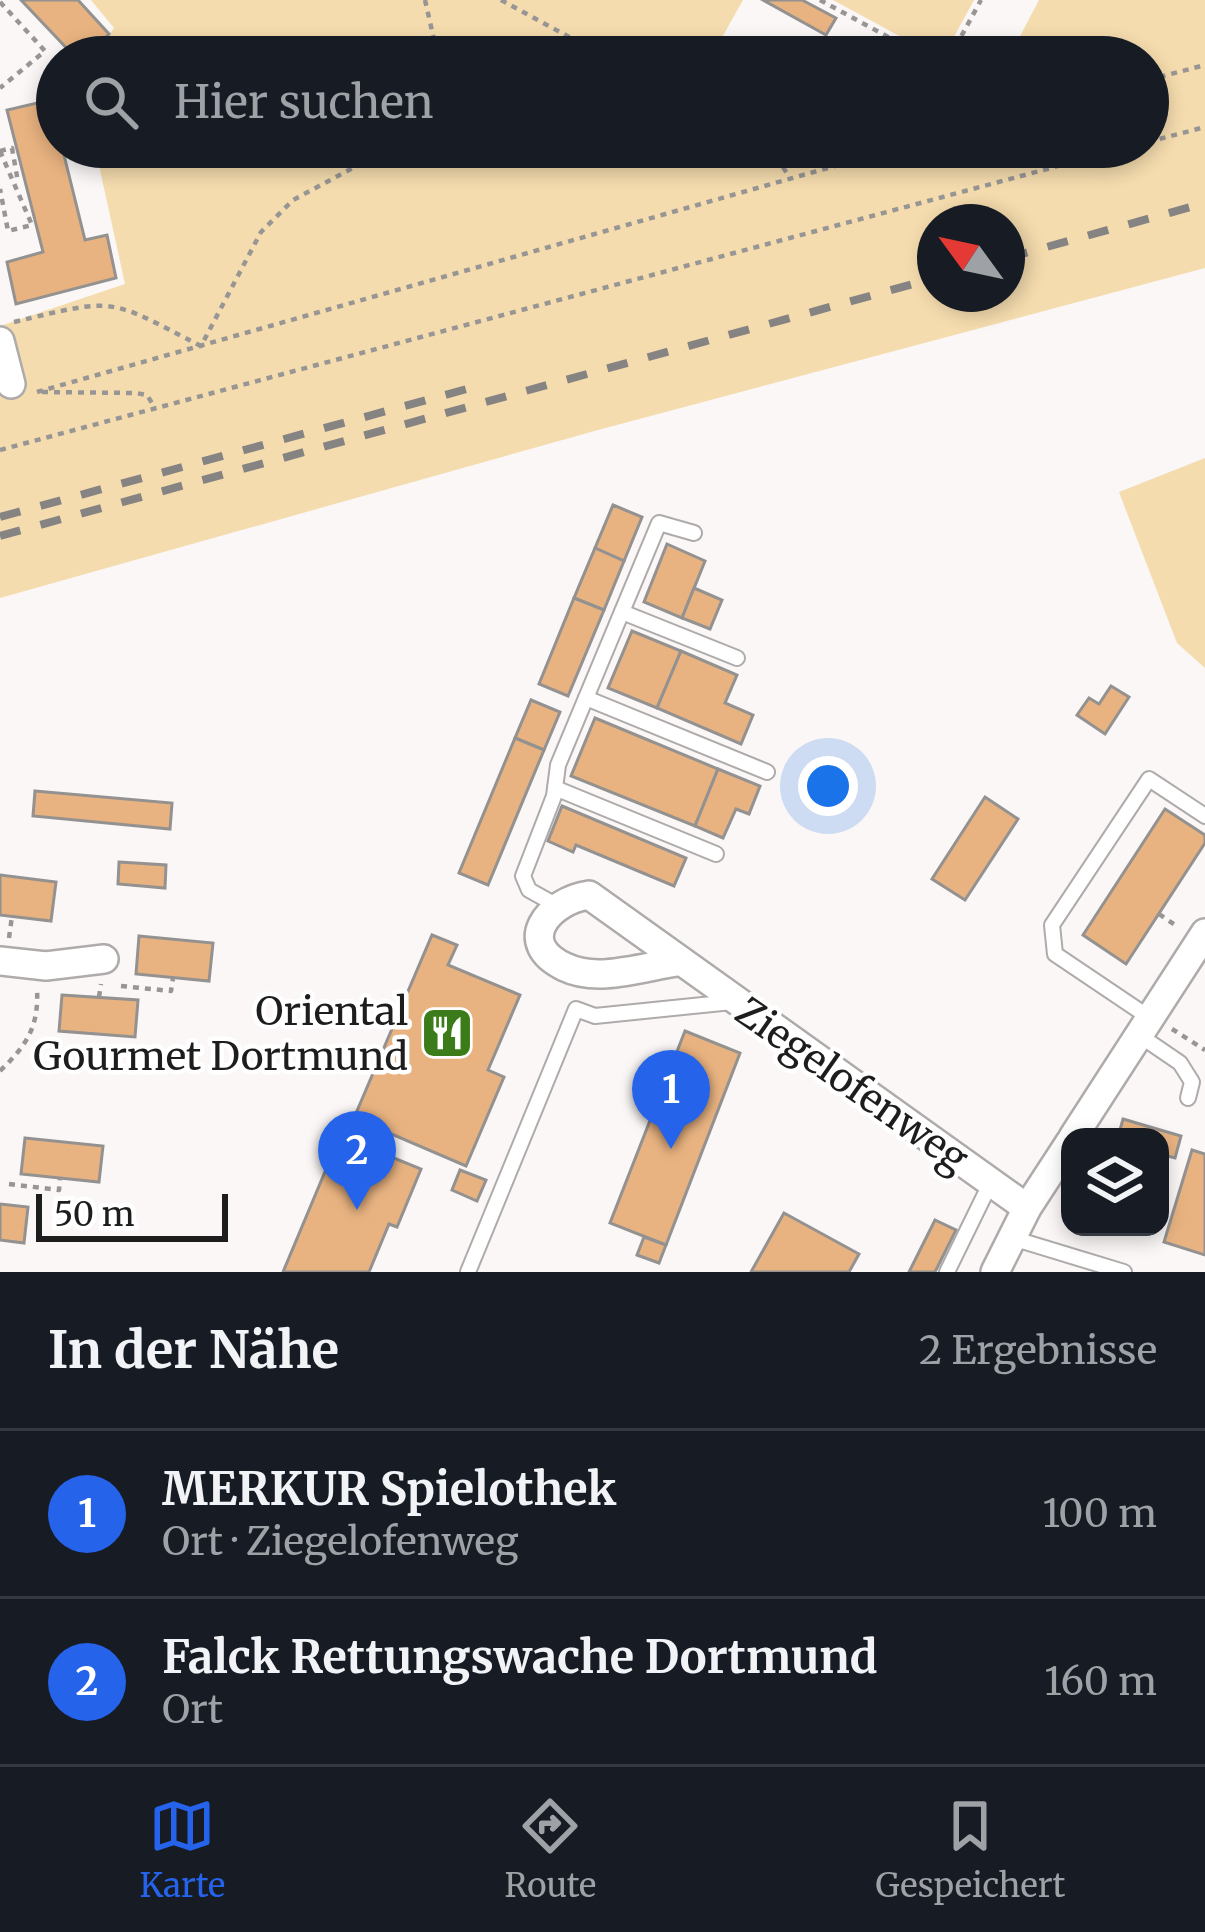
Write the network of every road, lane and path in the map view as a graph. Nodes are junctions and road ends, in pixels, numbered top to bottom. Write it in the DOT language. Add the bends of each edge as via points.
graph roads {
  1 [pos="424,0"];
  2 [pos="501,0"];
  3 [pos="820,0"];
  4 [pos="981,0"];
  5 [pos="0,2"];
  6 [pos="433,36"];
  7 [pos="567,36"];
  8 [pos="886,36"];
  9 [pos="961,36"];
  10 [pos="36,41"];
  11 [pos="36,58"];
  12 [pos="1205,64"];
  13 [pos="1169,74"];
  14 [pos="0,88"];
  15 [pos="1205,127"];
  16 [pos="1169,136"];
  17 [pos="0,151"];
  18 [pos="353,168"];
  19 [pos="784,168"];
  20 [pos="826,168"];
  21 [pos="1050,168"];
  22 [pos="790,178"];
  23 [pos="18,182"];
  24 [pos="0,189"];
  25 [pos="2,218"];
  26 [pos="0,325"];
  27 [pos="0,341"];
  28 [pos="201,346"];
  29 [pos="24,388"];
  30 [pos="155,407"];
  31 [pos="0,450"];
  32 [pos="694,533"];
  33 [pos="622,612"];
  34 [pos="737,658"];
  35 [pos="586,698"];
  36 [pos="767,772"];
  37 [pos="555,788"];
  38 [pos="1205,816"];
  39 [pos="716,854"];
  40 [pos="556,905"];
  41 [pos="1159,914"];
  42 [pos="1192,930"];
  43 [pos="0,961"];
  44 [pos="676,962"];
  45 [pos="36,965"];
  46 [pos="102,972"];
  47 [pos="172,978"];
  48 [pos="121,986"];
  49 [pos="99,997"];
  50 [pos="733,1002"];
  51 [pos="1152,1026"];
  52 [pos="1205,1050"];
  53 [pos="0,1070"];
  54 [pos="1189,1098"];
  55 [pos="1080,1128"];
  56 [pos="1061,1156"];
  57 [pos="60,1178"];
  58 [pos="991,1182"];
  59 [pos="9,1184"];
  60 [pos="1027,1208"];
  61 [pos="1012,1238"];
  62 [pos="468,1272"];
  63 [pos="947,1272"];
  64 [pos="995,1272"];
  65 [pos="1124,1272"];
  1 -- 6 [label="path"];
  2 -- 7 [label="path"];
  3 -- 8 [label="path"];
  4 -- 9 [label="path"];
  5 -- 10 [label="path"];
  11 -- 14 [label="path"];
  12 -- 13 [label="path"];
  15 -- 16 [label="path"];
  17 -- 23 [label="path"];
  17 -- 23 [label="path" via="12,148"];
  18 -- 28 [label="path" via="293,200 262,232"];
  19 -- 22 [label="path"];
  20 -- 22 [label="path"];
  21 -- 30 [label="path"];
  22 -- 28 [label="path"];
  23 -- 25 [label="path" via="32,225 8,231"];
  24 -- 25 [label="path"];
  26 -- 28 [label="path" via="101,301 127,306"];
  27 -- 29 [label="street"];
  28 -- 29 [label="path"];
  29 -- 30 [label="path" via="136,393"];
  30 -- 31 [label="path"];
  32 -- 33 [label="lane" via="659,523"];
  33 -- 34 [label="lane"];
  33 -- 35 [label="lane"];
  35 -- 36 [label="lane"];
  35 -- 37 [label="lane"];
  37 -- 39 [label="lane"];
  37 -- 40 [label="lane" via="523,876 529,890"];
  38 -- 51 [label="lane" via="1149,779 1052,925 1055,954"];
  40 -- 44 [label="street, Ziegelofenweg" via="589,895"];
  40 -- 44 [label="street" via="539,936 565,968 595,975"];
  41 -- 42 [label="path"];
  42 -- 51 [label="street"];
  43 -- 45 [label="street"];
  44 -- 50 [label="street, Ziegelofenweg"];
  45 -- 46 [label="street"];
  45 -- 53 [label="path" via="34,1029"];
  46 -- 49 [label="path"];
  47 -- 48 [label="path" via="171,991"];
  50 -- 58 [label="street, Ziegelofenweg"];
  50 -- 62 [label="lane" via="595,1016 576,1009"];
  51 -- 52 [label="path"];
  51 -- 54 [label="lane" via="1192,1082"];
  51 -- 55 [label="street"];
  56 -- 60 [label="street"];
  57 -- 59 [label="path" via="58,1190"];
  58 -- 60 [label="street, Ziegelofenweg"];
  58 -- 63 [label="lane"];
  60 -- 61 [label="street"];
  61 -- 64 [label="street"];
  61 -- 65 [label="lane"];
}
